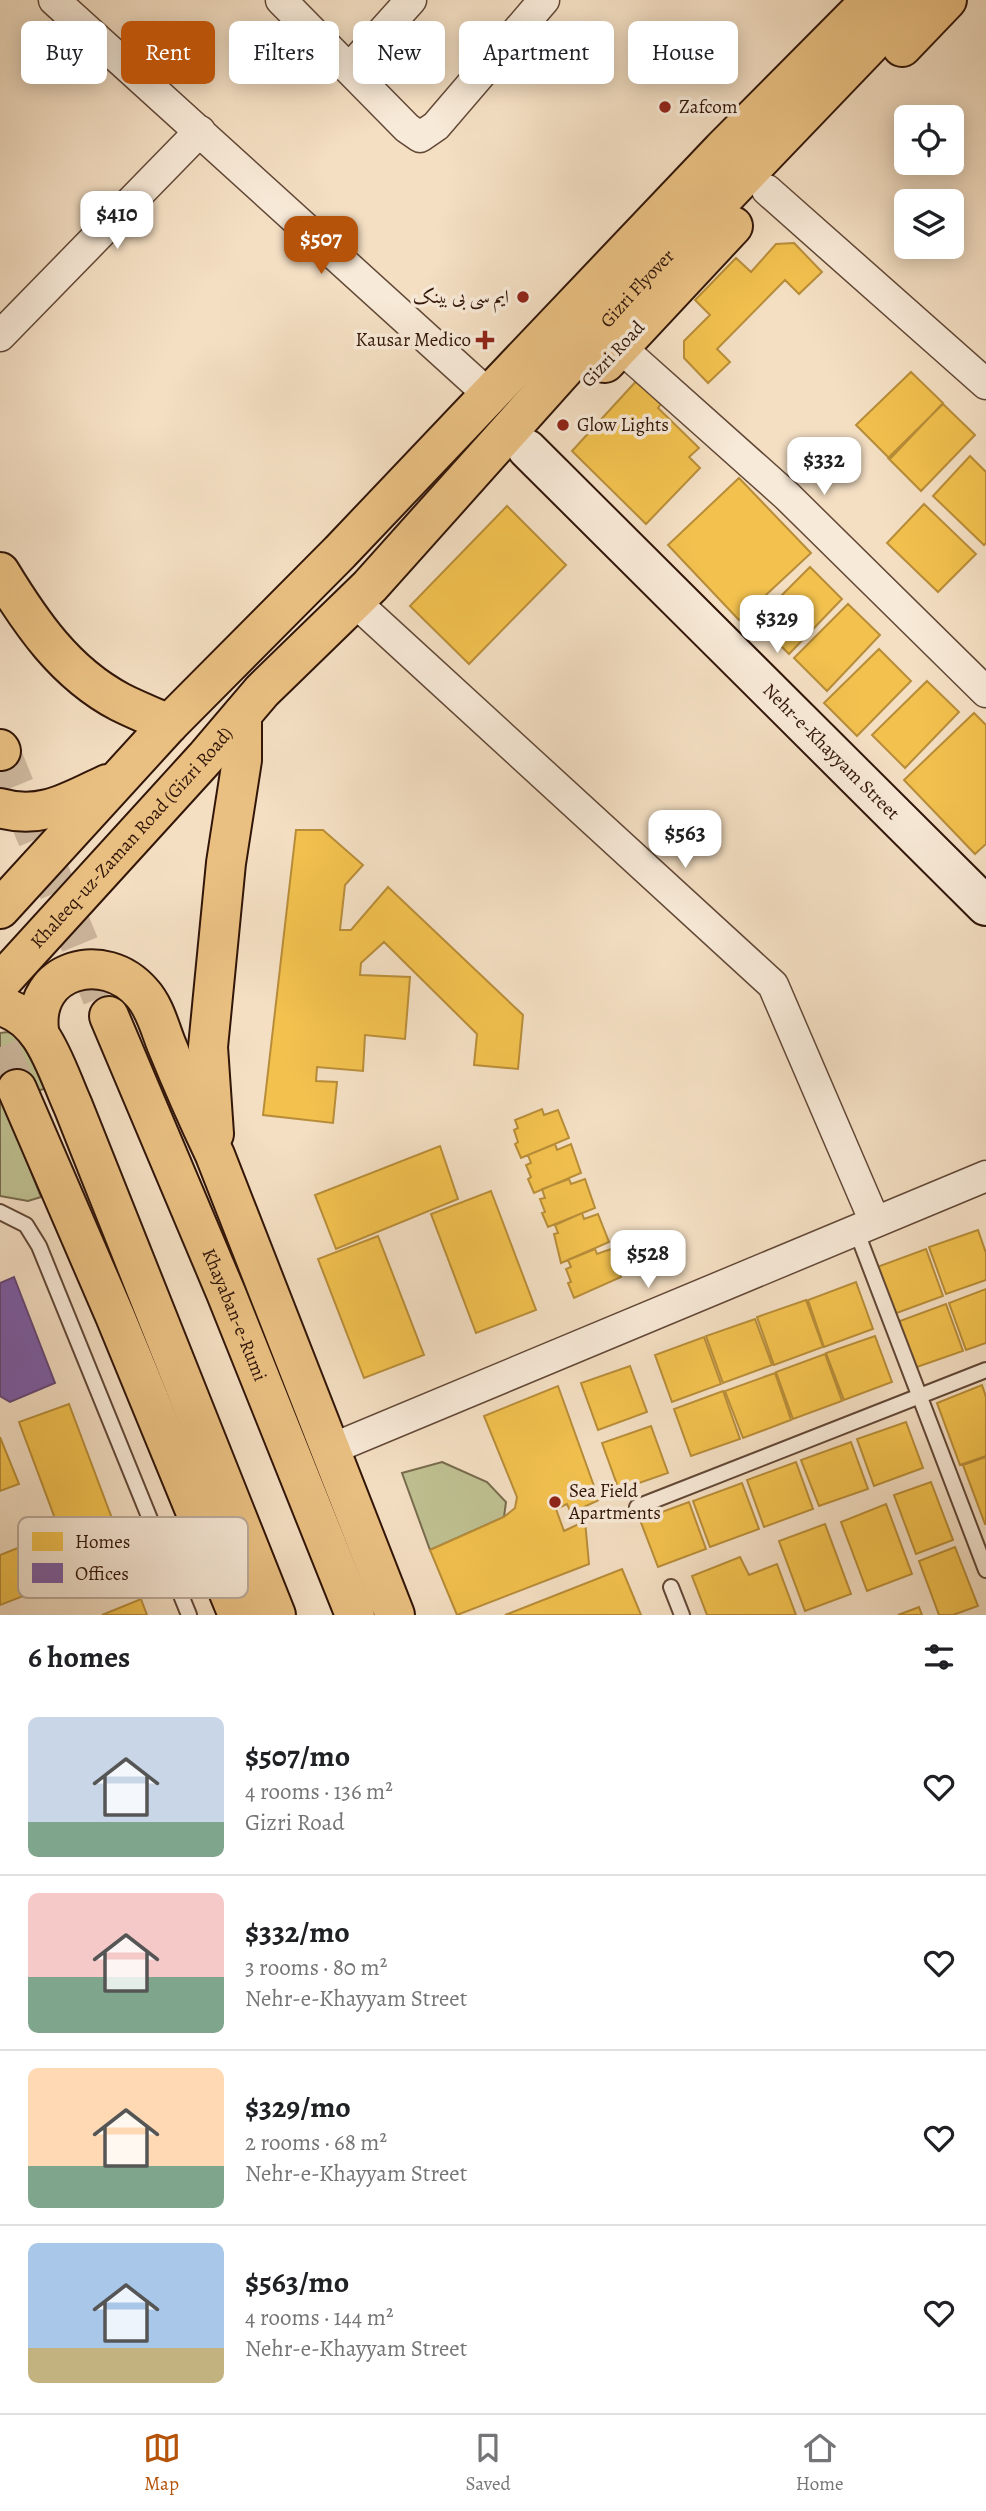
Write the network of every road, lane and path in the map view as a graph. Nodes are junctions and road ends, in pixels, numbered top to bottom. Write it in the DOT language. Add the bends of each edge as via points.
graph roads {
  1 [pos="54,0"];
  2 [pos="281,0"];
  3 [pos="411,0"];
  4 [pos="544,0"];
  5 [pos="849,0"];
  6 [pos="871,0"];
  7 [pos="913,0"];
  8 [pos="947,0"];
  9 [pos="350,68"];
  10 [pos="200,131"];
  11 [pos="766,190"];
  12 [pos="0,336"];
  13 [pos="620,347"];
  14 [pos="476,383"];
  15 [pos="986,384"];
  16 [pos="527,449"];
  17 [pos="0,572"];
  18 [pos="367,598"];
  19 [pos="254,637"];
  20 [pos="986,692"];
  21 [pos="252,703"];
  22 [pos="169,724"];
  23 [pos="122,777"];
  24 [pos="0,808"];
  25 [pos="986,906"];
  26 [pos="0,909"];
  27 [pos="0,983"];
  28 [pos="0,1006"];
  29 [pos="108,1016"];
  30 [pos="39,1030"];
  31 [pos="17,1089"];
  32 [pos="215,1156"];
  33 [pos="986,1176"];
  34 [pos="0,1212"];
  35 [pos="865,1226"];
  36 [pos="986,1370"];
  37 [pos="920,1396"];
  38 [pos="329,1450"];
  39 [pos="637,1507"];
  40 [pos="149,1517"];
  41 [pos="218,1517"];
  42 [pos="230,1517"];
  43 [pos="248,1564"];
  44 [pos="986,1570"];
  45 [pos="248,1577"];
  46 [pos="671,1587"];
  47 [pos="182,1598"];
  48 [pos="267,1614"];
  49 [pos="189,1615"];
  50 [pos="355,1615"];
  51 [pos="395,1615"];
  52 [pos="682,1615"];
  1 -- 10 [label="street"];
  2 -- 9 [label="street"];
  3 -- 9 [label="street"];
  4 -- 9 [label="street" via="436,126 420,137"];
  5 -- 14 [label="main road"];
  6 -- 19 [label="main road, Gizri Flyover"];
  7 -- 18 [label="main road, Gizri Flyover" via="635,290"];
  8 -- 11 [label="main road, Gizri Road"];
  10 -- 12 [label="street"];
  10 -- 14 [label="street"];
  11 -- 13 [label="main road, Gizri Road"];
  11 -- 15 [label="street"];
  13 -- 16 [label="main road, Gizri Road"];
  13 -- 20 [label="street" via="787,496"];
  14 -- 19 [label="main road" via="290,568"];
  16 -- 18 [label="main road, Gizri Road" via="384,595"];
  16 -- 25 [label="street, Nehr-e-Khayyam Street"];
  17 -- 22 [label="main road" via="29,620 85,679 118,701"];
  18 -- 21 [label="main road, Gizri Road"];
  18 -- 35 [label="street" via="772,985"];
  19 -- 22 [label="main road"];
  21 -- 27 [label="main road, Khaleeq-uz-Zaman Road (Gizri Road)"];
  21 -- 32 [label="main road" via="226,863 208,1047"];
  22 -- 23 [label="main road"];
  23 -- 24 [label="main road" via="56,808 18,812"];
  23 -- 26 [label="main road"];
  28 -- 30 [label="main road" via="22,1014"];
  29 -- 50 [label="main road, Khayaban-e-Rumi"];
  30 -- 32 [label="main road" via="40,1003 56,981 95,968 123,977 153,1010"];
  30 -- 42 [label="main road" via="73,1106"];
  31 -- 41 [label="main road" via="116,1316"];
  32 -- 38 [label="main road"];
  33 -- 35 [label="street"];
  34 -- 40 [label="lane" via="26,1225 39,1246"];
  35 -- 37 [label="lane"];
  35 -- 38 [label="street"];
  36 -- 37 [label="lane"];
  37 -- 39 [label="lane"];
  37 -- 44 [label="lane"];
  38 -- 51 [label="main road"];
  43 -- 48 [label="main road"];
  45 -- 48 [label="main road"];
  46 -- 52 [label="lane"];
  47 -- 49 [label="lane"];
}
